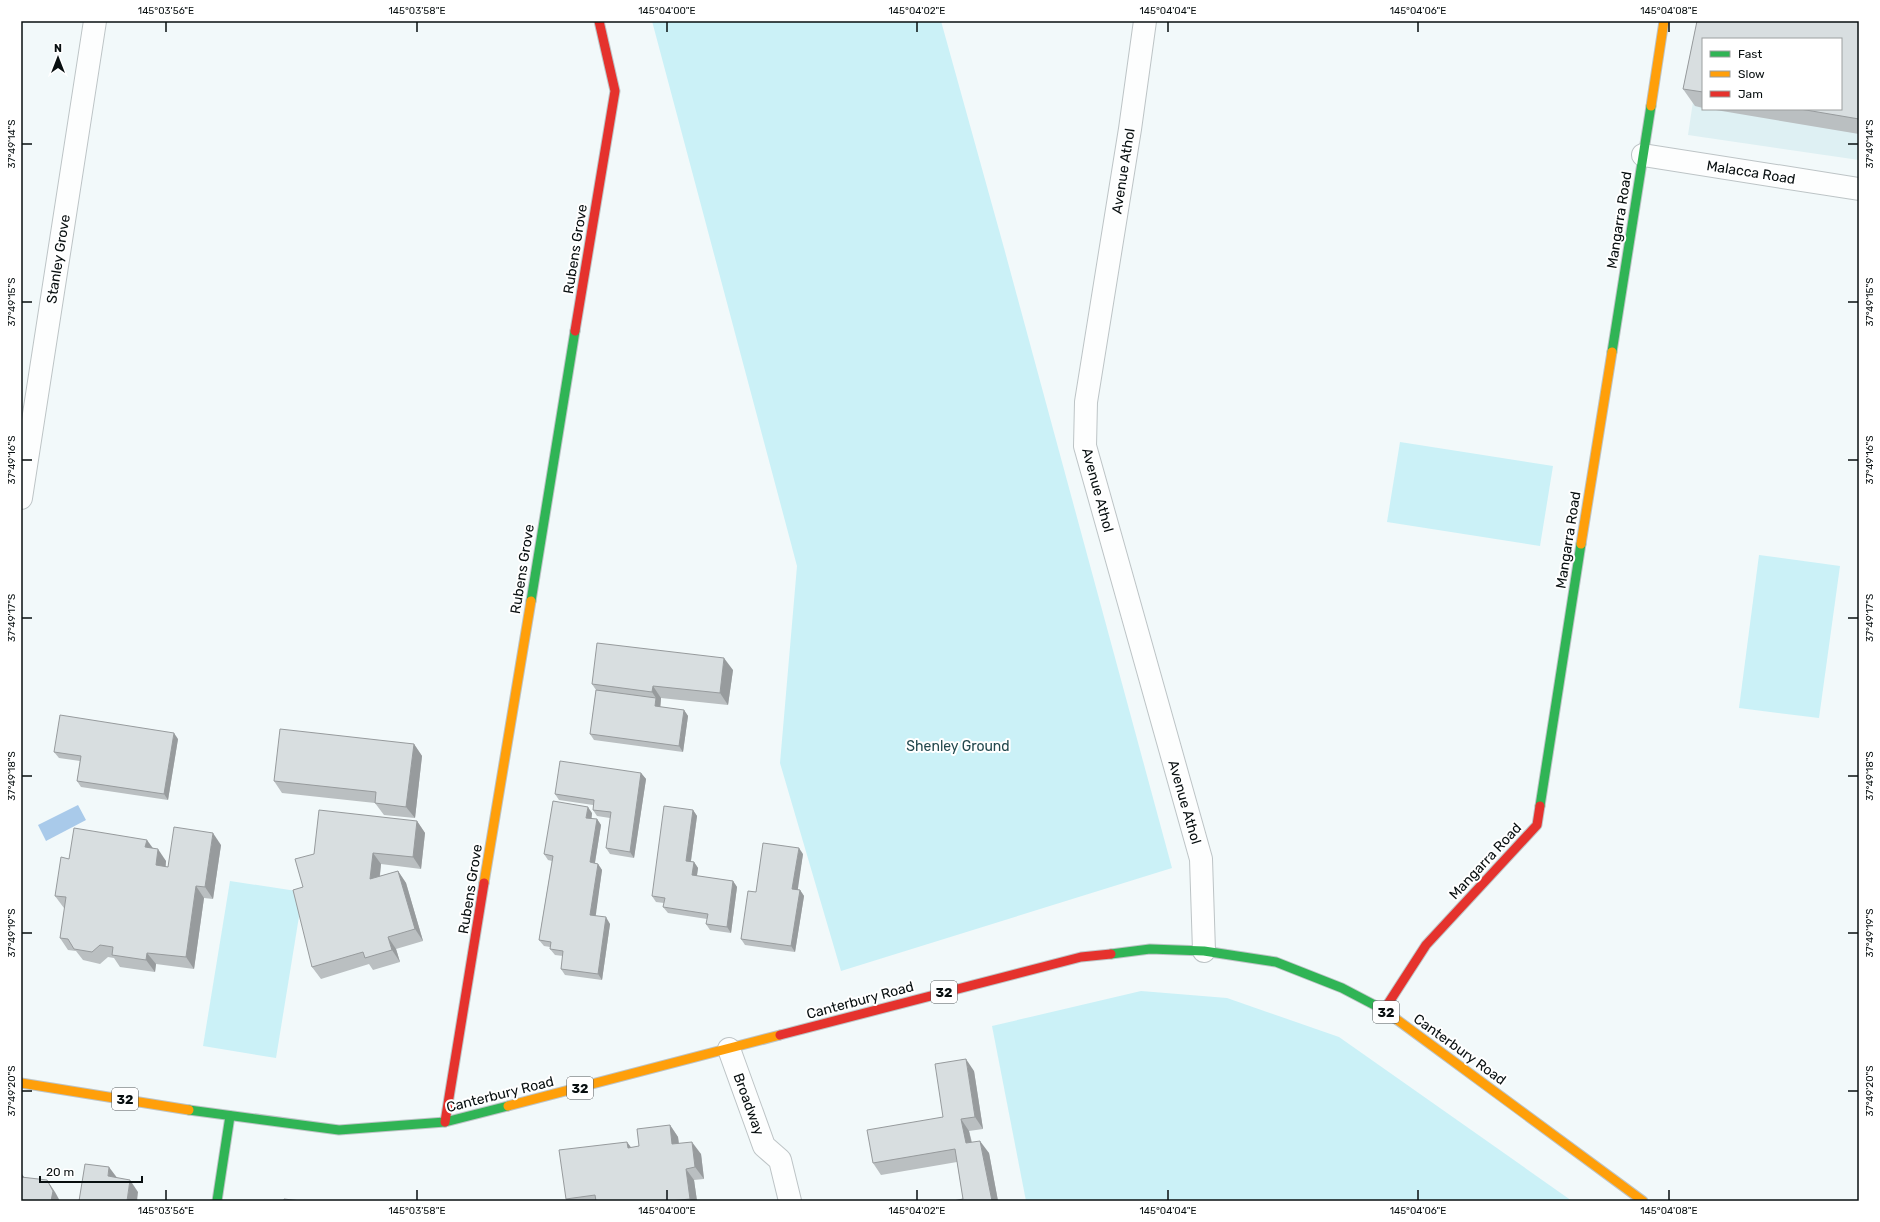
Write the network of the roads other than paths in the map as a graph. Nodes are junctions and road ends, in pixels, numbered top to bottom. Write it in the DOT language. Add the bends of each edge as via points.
graph roads {
  1 [pos="95,21"];
  2 [pos="599,21"];
  3 [pos="1145,21"];
  4 [pos="1664,21"];
  5 [pos="1643,155"];
  6 [pos="1859,189"];
  7 [pos="21,498"];
  8 [pos="1204,951"];
  9 [pos="1384,1010"];
  10 [pos="729,1048"];
  11 [pos="21,1083"];
  12 [pos="230,1116"];
  13 [pos="445,1122"];
  14 [pos="217,1201"];
  15 [pos="790,1201"];
  16 [pos="1643,1201"];
  1 -- 7 [label="street, Stanley Grove"];
  2 -- 13 [label="street, Rubens Grove" via="615,90"];
  3 -- 8 [label="street, Avenue Athol" via="1086,402 1085,446 1201,859"];
  4 -- 5 [label="street, Mangarra Road"];
  5 -- 6 [label="street, Malacca Road"];
  5 -- 9 [label="street, Mangarra Road" via="1537,825 1426,945"];
  8 -- 9 [label="street, Canterbury Road / 32" via="1276,962 1342,988"];
  8 -- 10 [label="street, Canterbury Road / 32" via="1150,948 1080,957"];
  9 -- 16 [label="street, Canterbury Road / 32"];
  10 -- 13 [label="street, Canterbury Road / 32"];
  10 -- 15 [label="street, Broadway" via="764,1146 780,1160"];
  11 -- 12 [label="street, Canterbury Road / 32"];
  12 -- 13 [label="street, Canterbury Road / 32" via="340,1130"];
  12 -- 14 [label="street"];
}
